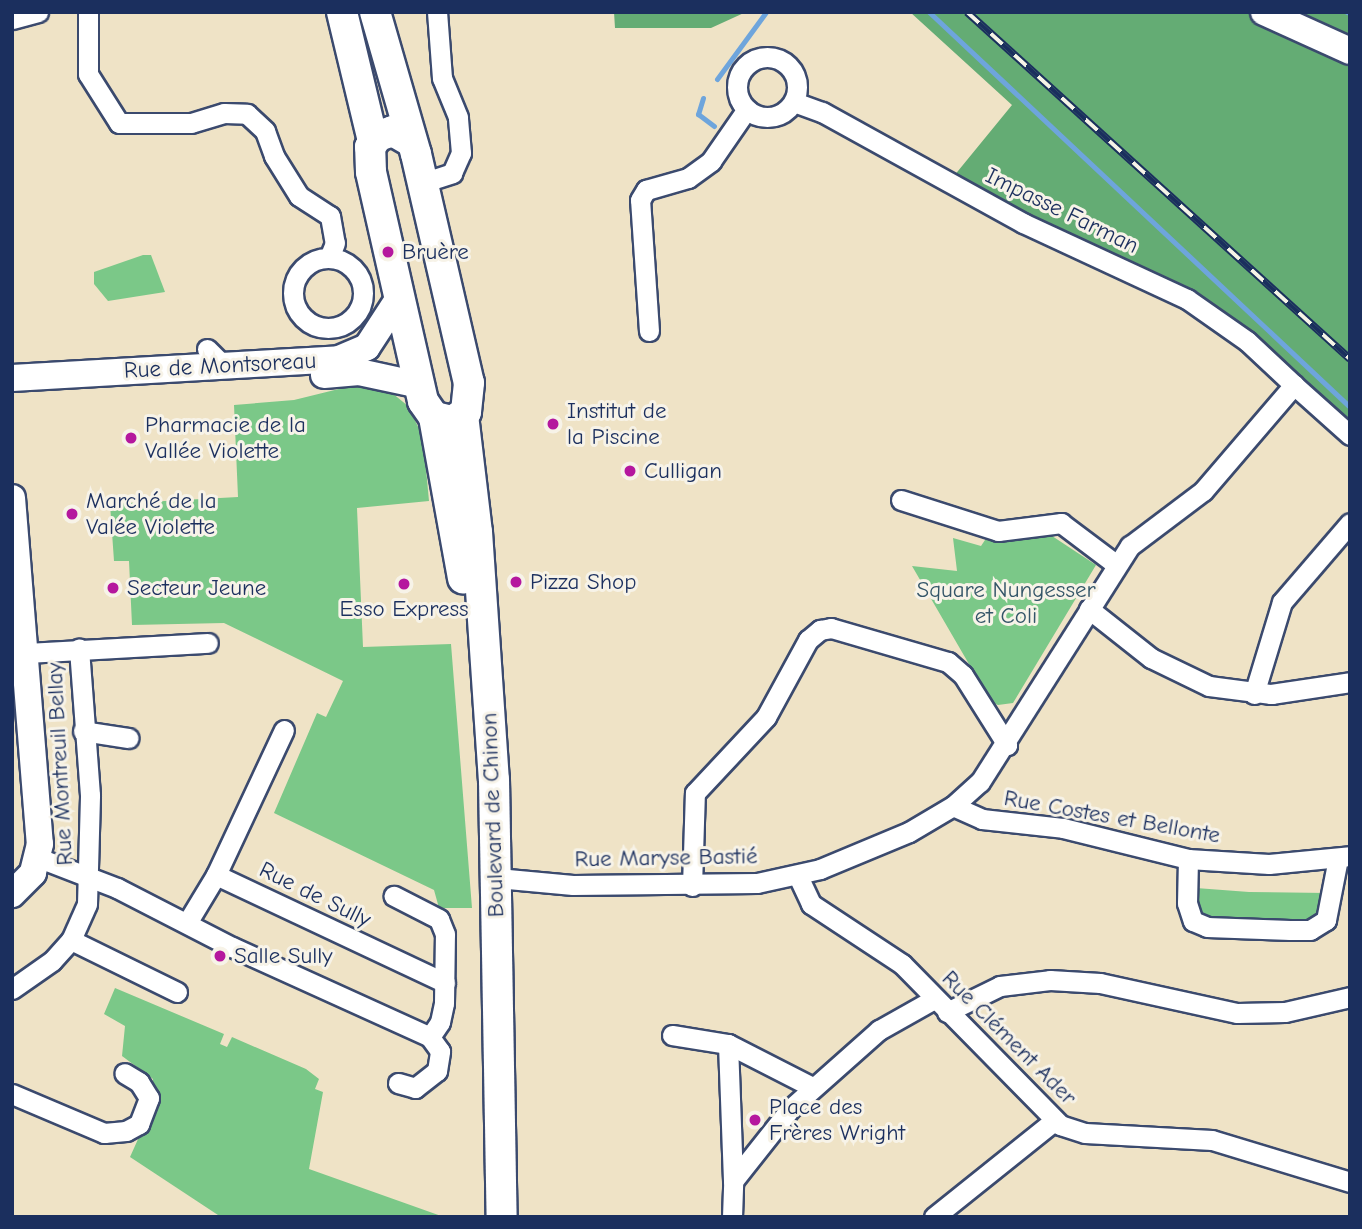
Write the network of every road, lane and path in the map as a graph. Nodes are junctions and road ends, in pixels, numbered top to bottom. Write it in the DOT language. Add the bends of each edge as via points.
graph roads {
  1 [pos="38,12"];
  2 [pos="88,12"];
  3 [pos="342,12"];
  4 [pos="375,12"];
  5 [pos="437,12"];
  6 [pos="1264,12"];
  7 [pos="12,19"];
  8 [pos="1350,51"];
  9 [pos="794,102"];
  10 [pos="747,109"];
  11 [pos="373,141"];
  12 [pos="410,141"];
  13 [pos="422,183"];
  14 [pos="329,258"];
  15 [pos="399,298"];
  16 [pos="649,331"];
  17 [pos="12,378"];
  18 [pos="419,385"];
  19 [pos="1294,385"];
  20 [pos="12,396"];
  21 [pos="463,415"];
  22 [pos="434,417"];
  23 [pos="1350,435"];
  24 [pos="12,498"];
  25 [pos="901,500"];
  26 [pos="1350,523"];
  27 [pos="1117,565"];
  28 [pos="1089,609"];
  29 [pos="208,643"];
  30 [pos="79,648"];
  31 [pos="27,653"];
  32 [pos="1350,682"];
  33 [pos="1254,694"];
  34 [pos="284,730"];
  35 [pos="83,732"];
  36 [pos="128,738"];
  37 [pos="1007,745"];
  38 [pos="953,806"];
  39 [pos="38,823"];
  40 [pos="1344,857"];
  41 [pos="38,858"];
  42 [pos="1188,859"];
  43 [pos="216,875"];
  44 [pos="90,876"];
  45 [pos="798,876"];
  46 [pos="12,877"];
  47 [pos="497,878"];
  48 [pos="692,886"];
  49 [pos="12,894"];
  50 [pos="394,896"];
  51 [pos="187,923"];
  52 [pos="71,940"];
  53 [pos="445,984"];
  54 [pos="12,989"];
  55 [pos="177,992"];
  56 [pos="1350,997"];
  57 [pos="941,1005"];
  58 [pos="672,1035"];
  59 [pos="430,1037"];
  60 [pos="728,1044"];
  61 [pos="124,1073"];
  62 [pos="398,1083"];
  63 [pos="812,1087"];
  64 [pos="12,1094"];
  65 [pos="1054,1121"];
  66 [pos="733,1181"];
  67 [pos="1350,1182"];
  68 [pos="486,1217"];
  69 [pos="502,1217"];
  70 [pos="732,1217"];
  71 [pos="934,1217"];
  1 -- 7 [label="street"];
  2 -- 14 [label="street" via="88,74 119,123 191,123 224,113 247,114 265,131 274,156 299,196 330,216 335,243"];
  3 -- 11 [label="main road"];
  4 -- 12 [label="main road"];
  5 -- 13 [label="street" via="442,78 458,117 461,153 452,173"];
  6 -- 8 [label="street"];
  9 -- 10 [label="street" via="772,117"];
  9 -- 10 [label="street" via="797,81 787,63 757,58 737,80 740,101"];
  9 -- 19 [label="street, Impasse Farman" via="1023,223 1187,299 1247,341"];
  10 -- 16 [label="street" via="711,161 688,178 646,190 640,200"];
  11 -- 12 [label="main road" via="393,131"];
  11 -- 15 [label="main road, Boulevard de Chinon" via="370,173"];
  12 -- 13 [label="main road, Boulevard de Chinon"];
  13 -- 21 [label="main road, Boulevard de Chinon" via="469,383"];
  15 -- 17 [label="street, Rue de Montsoreau" via="376,338 349,356 215,357"];
  15 -- 18 [label="main road, Boulevard de Chinon"];
  18 -- 20 [label="street, Rue de Montsoreau" via="359,372"];
  18 -- 22 [label="main road, Boulevard de Chinon" via="422,401"];
  19 -- 23 [label="street"];
  19 -- 27 [label="street, Rue Maryse Bastié" via="1203,491 1139,535"];
  21 -- 22 [label="main road" via="452,421"];
  21 -- 47 [label="main road, Boulevard de Chinon" via="484,624"];
  22 -- 68 [label="main road, Boulevard de Chinon" via="470,631 478,728"];
  24 -- 31 [label="street"];
  25 -- 27 [label="street" via="998,531 1061,523"];
  26 -- 33 [label="street" via="1282,602"];
  27 -- 28 [label="street, Rue Maryse Bastié"];
  28 -- 33 [label="street" via="1151,658 1183,676"];
  28 -- 37 [label="street, Rue Maryse Bastié"];
  29 -- 30 [label="street, Rue Montreuil Bellay"];
  30 -- 31 [label="street, Rue Montreuil Bellay"];
  30 -- 35 [label="street, Rue Montreuil Bellay"];
  31 -- 39 [label="street"];
  32 -- 33 [label="street"];
  34 -- 43 [label="street"];
  35 -- 36 [label="street"];
  35 -- 44 [label="street, Rue Montreuil Bellay"];
  37 -- 38 [label="street, Rue Maryse Bastié" via="979,782"];
  37 -- 48 [label="street" via="962,675 948,662 831,628 820,630 808,640 766,717 695,793"];
  38 -- 42 [label="street, Rue Costes et Bellonte" via="982,819 1044,825"];
  38 -- 45 [label="street, Rue Maryse Bastié" via="909,832"];
  39 -- 41 [label="street"];
  39 -- 46 [label="street" via="28,856"];
  40 -- 42 [label="street, Rue Costes et Bellonte" via="1269,864"];
  40 -- 42 [label="street" via="1326,920 1310,930 1208,927 1192,921 1187,903"];
  41 -- 44 [label="street"];
  41 -- 49 [label="street" via="24,885"];
  43 -- 51 [label="street"];
  43 -- 53 [label="street, Rue de Sully"];
  44 -- 51 [label="street"];
  44 -- 52 [label="street, Rue Montreuil Bellay" via="87,904"];
  45 -- 48 [label="street, Rue Maryse Bastié"];
  45 -- 57 [label="street, Rue Clément Ader" via="819,911 883,949"];
  47 -- 48 [label="street, Rue Maryse Bastié" via="573,885"];
  47 -- 69 [label="main road, Boulevard de Chinon"];
  50 -- 53 [label="street, Rue de Sully" via="439,919 448,948"];
  51 -- 59 [label="street"];
  52 -- 54 [label="street" via="52,961"];
  52 -- 55 [label="street"];
  53 -- 59 [label="street, Rue de Sully" via="440,1023"];
  56 -- 57 [label="street" via="1285,1012 1237,1013 1100,983 1050,980 1000,986"];
  57 -- 63 [label="street" via="879,1030"];
  57 -- 65 [label="street, Rue Clément Ader"];
  58 -- 60 [label="street"];
  59 -- 62 [label="street" via="440,1051 437,1072 415,1088"];
  60 -- 63 [label="street"];
  60 -- 66 [label="street"];
  61 -- 64 [label="street" via="139,1082 149,1098 139,1124 127,1131 104,1133"];
  63 -- 66 [label="street"];
  65 -- 67 [label="street, Rue Clément Ader" via="1085,1133 1212,1140"];
  65 -- 71 [label="street"];
  66 -- 70 [label="street"];
}
